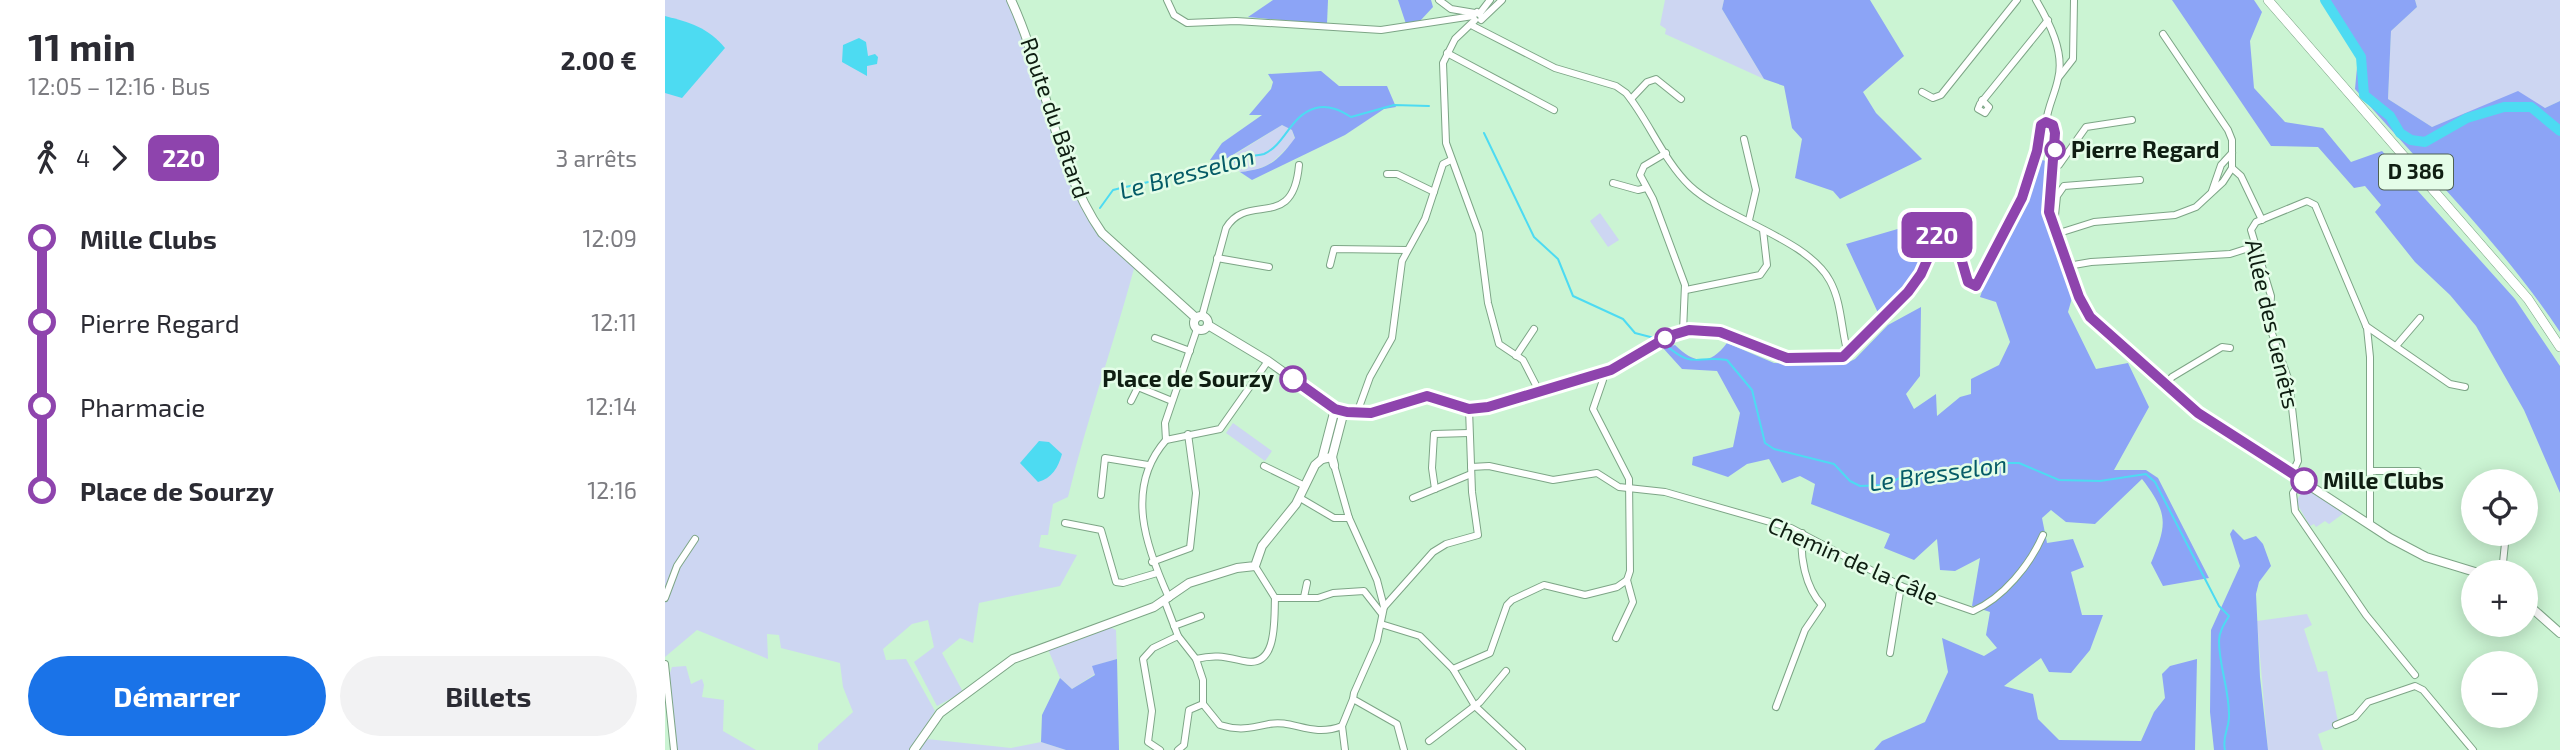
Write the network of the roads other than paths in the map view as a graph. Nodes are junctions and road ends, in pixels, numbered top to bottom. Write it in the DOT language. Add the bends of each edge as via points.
graph roads {
  1 [pos="1011,0"];
  2 [pos="1167,0"];
  3 [pos="1439,0"];
  4 [pos="1490,0"];
  5 [pos="1502,0"];
  6 [pos="2017,0"];
  7 [pos="2036,0"];
  8 [pos="2074,0"];
  9 [pos="2268,0"];
  10 [pos="1476,18"];
  11 [pos="2048,20"];
  12 [pos="2163,34"];
  13 [pos="1447,53"];
  14 [pos="2059,77"];
  15 [pos="1922,92"];
  16 [pos="1631,99"];
  17 [pos="1681,99"];
  18 [pos="1982,100"];
  19 [pos="1554,110"];
  20 [pos="2132,120"];
  21 [pos="2046,122"];
  22 [pos="1744,139"];
  23 [pos="1666,153"];
  24 [pos="2232,153"];
  25 [pos="1451,160"];
  26 [pos="1299,165"];
  27 [pos="2054,166"];
  28 [pos="2232,168"];
  29 [pos="1387,174"];
  30 [pos="2140,180"];
  31 [pos="1613,183"];
  32 [pos="1646,188"];
  33 [pos="2212,191"];
  34 [pos="1434,192"];
  35 [pos="1749,220"];
  36 [pos="2262,220"];
  37 [pos="1763,230"];
  38 [pos="2055,230"];
  39 [pos="2255,246"];
  40 [pos="1407,250"];
  41 [pos="1217,258"];
  42 [pos="1330,265"];
  43 [pos="2068,266"];
  44 [pos="1269,267"];
  45 [pos="1686,290"];
  46 [pos="1199,317"];
  47 [pos="2420,318"];
  48 [pos="1208,326"];
  49 [pos="2366,326"];
  50 [pos="1198,329"];
  51 [pos="1534,329"];
  52 [pos="1683,331"];
  53 [pos="1155,338"];
  54 [pos="2393,344"];
  55 [pos="2560,347"];
  56 [pos="2230,348"];
  57 [pos="2370,350"];
  58 [pos="1190,351"];
  59 [pos="1848,354"];
  60 [pos="1516,356"];
  61 [pos="1269,361"];
  62 [pos="1602,373"];
  63 [pos="2165,386"];
  64 [pos="2465,387"];
  65 [pos="1539,391"];
  66 [pos="1131,401"];
  67 [pos="1172,401"];
  68 [pos="1469,409"];
  69 [pos="1340,410"];
  70 [pos="1357,412"];
  71 [pos="1469,433"];
  72 [pos="1188,434"];
  73 [pos="1166,440"];
  74 [pos="1333,461"];
  75 [pos="1318,462"];
  76 [pos="1149,465"];
  77 [pos="1264,466"];
  78 [pos="1471,471"];
  79 [pos="2371,471"];
  80 [pos="2418,471"];
  81 [pos="2292,474"];
  82 [pos="2302,480"];
  83 [pos="1305,486"];
  84 [pos="1631,488"];
  85 [pos="1435,489"];
  86 [pos="1101,495"];
  87 [pos="1300,498"];
  88 [pos="1413,498"];
  89 [pos="2371,506"];
  90 [pos="2356,516"];
  91 [pos="1349,518"];
  92 [pos="1065,523"];
  93 [pos="2370,525"];
  94 [pos="1802,533"];
  95 [pos="2043,535"];
  96 [pos="695,539"];
  97 [pos="1152,562"];
  98 [pos="1255,566"];
  99 [pos="2461,567"];
  100 [pos="1157,573"];
  101 [pos="1627,580"];
  102 [pos="1307,583"];
  103 [pos="1901,586"];
  104 [pos="1304,597"];
  105 [pos="665,598"];
  106 [pos="1275,598"];
  107 [pos="1167,600"];
  108 [pos="1383,611"];
  109 [pos="2538,614"];
  110 [pos="1201,616"];
  111 [pos="1381,624"];
  112 [pos="1174,626"];
  113 [pos="2560,633"];
  114 [pos="1178,636"];
  115 [pos="1616,638"];
  116 [pos="1890,653"];
  117 [pos="1196,659"];
  118 [pos="665,664"];
  119 [pos="1453,669"];
  120 [pos="1506,671"];
  121 [pos="2415,675"];
  122 [pos="1353,699"];
  123 [pos="1203,705"];
  124 [pos="1475,706"];
  125 [pos="1776,707"];
  126 [pos="2336,725"];
  127 [pos="1342,726"];
  128 [pos="1429,741"];
  129 [pos="674,750"];
  130 [pos="914,750"];
  131 [pos="1160,750"];
  132 [pos="1178,750"];
  133 [pos="1345,750"];
  134 [pos="1405,750"];
  135 [pos="1522,750"];
  136 [pos="2473,750"];
  1 -- 46 [label="street, Route du Bâtard" via="1091,218 1102,233"];
  2 -- 10 [label="street" via="1174,15 1187,23 1381,30"];
  3 -- 10 [label="street"];
  4 -- 10 [label="street"];
  5 -- 10 [label="street"];
  6 -- 15 [label="street" via="1941,95 1933,98"];
  7 -- 11 [label="street"];
  8 -- 14 [label="street" via="2073,59"];
  9 -- 55 [label="main road, D 386" via="2528,299"];
  10 -- 13 [label="street"];
  10 -- 16 [label="street" via="1555,68 1620,88"];
  11 -- 14 [label="street" via="2055,35"];
  11 -- 18 [label="street"];
  12 -- 24 [label="street" via="2228,130"];
  13 -- 19 [label="street"];
  13 -- 25 [label="street" via="1443,69"];
  14 -- 21 [label="street"];
  16 -- 17 [label="street" via="1656,79"];
  16 -- 23 [label="street"];
  20 -- 27 [label="street" via="2086,127"];
  21 -- 27 [label="street" via="2055,129"];
  21 -- 59 [label="street" via="2041,125 2022,198 1976,286 1968,282 1954,234 1941,229 1913,286"];
  22 -- 35 [label="street" via="1756,190"];
  23 -- 32 [label="street" via="1641,170"];
  23 -- 35 [label="street" via="1700,195"];
  24 -- 28 [label="street"];
  24 -- 33 [label="street" via="2221,165"];
  25 -- 34 [label="street" via="1443,164"];
  25 -- 60 [label="street" via="1479,233 1488,303 1499,344"];
  26 -- 41 [label="street" via="1297,181 1284,203 1231,218"];
  27 -- 38 [label="street" via="2049,202"];
  28 -- 33 [label="street"];
  28 -- 36 [label="street, Allée des Genêts"];
  29 -- 34 [label="street" via="1397,174"];
  30 -- 38 [label="street" via="2064,186 2057,196"];
  31 -- 32 [label="street"];
  32 -- 45 [label="street"];
  33 -- 38 [label="street" via="2185,213"];
  34 -- 40 [label="street"];
  35 -- 37 [label="street"];
  36 -- 39 [label="street, Allée des Genêts" via="2251,228"];
  36 -- 49 [label="street, Allée des Genêts" via="2304,201 2315,205"];
  37 -- 45 [label="street" via="1767,265 1760,275"];
  37 -- 59 [label="street" via="1822,268 1837,299"];
  38 -- 43 [label="street"];
  39 -- 43 [label="street" via="2230,254"];
  39 -- 81 [label="street, Allée des Genêts" via="2270,296 2269,325 2289,381 2298,461"];
  40 -- 42 [label="street" via="1334,249"];
  40 -- 70 [label="street" via="1397,286 1392,338"];
  41 -- 44 [label="street"];
  41 -- 46 [label="street"];
  43 -- 63 [label="street" via="2090,317"];
  45 -- 52 [label="street"];
  46 -- 48 [label="street, Route du Bâtard" via="1206,318"];
  46 -- 50 [label="street" via="1194,324"];
  47 -- 54 [label="street"];
  48 -- 50 [label="street"];
  48 -- 61 [label="street"];
  49 -- 54 [label="street"];
  49 -- 57 [label="street, Allée des Genêts"];
  50 -- 58 [label="street"];
  51 -- 60 [label="street"];
  52 -- 59 [label="street" via="1720,332 1787,358 1824,360"];
  52 -- 62 [label="street"];
  53 -- 58 [label="street"];
  54 -- 57 [label="street" via="2379,342"];
  54 -- 64 [label="street" via="2450,384"];
  56 -- 63 [label="street" via="2222,347"];
  57 -- 79 [label="street, Allée des Genêts"];
  58 -- 67 [label="street"];
  60 -- 65 [label="street" via="1528,366"];
  61 -- 69 [label="street"];
  61 -- 72 [label="street" via="1220,429"];
  62 -- 65 [label="street"];
  62 -- 84 [label="street" via="1593,408"];
  63 -- 81 [label="street"];
  65 -- 68 [label="street"];
  66 -- 67 [label="street" via="1138,387"];
  67 -- 73 [label="street" via="1165,423"];
  68 -- 70 [label="street" via="1427,396 1382,410"];
  68 -- 71 [label="street"];
  69 -- 70 [label="street"];
  69 -- 74 [label="street"];
  69 -- 75 [label="street"];
  71 -- 78 [label="street"];
  71 -- 85 [label="street" via="1434,433"];
  72 -- 73 [label="street"];
  72 -- 97 [label="street" via="1196,494 1190,548"];
  73 -- 76 [label="street"];
  74 -- 75 [label="street"];
  74 -- 91 [label="street"];
  75 -- 83 [label="street"];
  76 -- 86 [label="street" via="1105,458"];
  76 -- 97 [label="street" via="1143,509"];
  77 -- 83 [label="street"];
  78 -- 84 [label="street, Chemin de la Câle" via="1489,466 1553,480 1597,473 1619,488"];
  78 -- 85 [label="street"];
  78 -- 108 [label="street" via="1478,535 1433,552"];
  79 -- 80 [label="street"];
  79 -- 89 [label="street, Allée des Genêts"];
  81 -- 82 [label="street"];
  82 -- 90 [label="street"];
  82 -- 121 [label="street" via="2293,493 2295,511 2365,615"];
  83 -- 87 [label="street"];
  84 -- 94 [label="street, Chemin de la Câle" via="1665,492"];
  84 -- 101 [label="street"];
  85 -- 88 [label="street"];
  87 -- 91 [label="street" via="1334,518"];
  87 -- 98 [label="street" via="1262,546"];
  89 -- 90 [label="street"];
  89 -- 93 [label="street, Allée des Genêts"];
  90 -- 93 [label="street"];
  91 -- 108 [label="street" via="1377,580"];
  92 -- 100 [label="street" via="1101,530 1116,582"];
  93 -- 99 [label="street" via="2413,551"];
  94 -- 103 [label="street, Chemin de la Câle"];
  94 -- 125 [label="street" via="1811,593 1822,605 1805,631"];
  95 -- 103 [label="street, Chemin de la Câle" via="2019,574 1973,611"];
  96 -- 105 [label="street" via="677,566"];
  97 -- 100 [label="street"];
  98 -- 106 [label="street"];
  98 -- 107 [label="street" via="1189,583"];
  100 -- 107 [label="street"];
  101 -- 115 [label="street" via="1632,607"];
  101 -- 119 [label="street" via="1585,595 1536,586 1507,605 1490,653"];
  102 -- 104 [label="street"];
  103 -- 116 [label="street"];
  104 -- 106 [label="street"];
  104 -- 108 [label="street" via="1364,591"];
  106 -- 117 [label="street" via="1272,639 1261,658 1244,662 1220,654"];
  107 -- 112 [label="street"];
  107 -- 130 [label="street" via="1013,659 940,712"];
  108 -- 111 [label="street"];
  109 -- 113 [label="street"];
  110 -- 112 [label="street"];
  111 -- 119 [label="street" via="1420,636"];
  111 -- 122 [label="street"];
  112 -- 114 [label="street"];
  114 -- 117 [label="street"];
  114 -- 131 [label="street" via="1153,648 1143,659 1152,711 1148,742"];
  117 -- 123 [label="street" via="1203,680"];
  118 -- 129 [label="street"];
  119 -- 124 [label="street"];
  120 -- 124 [label="street"];
  122 -- 127 [label="street"];
  122 -- 134 [label="street" via="1397,724"];
  123 -- 127 [label="street" via="1220,725 1232,729 1255,730 1271,724 1316,732"];
  123 -- 132 [label="street" via="1189,710 1184,745"];
  124 -- 128 [label="street"];
  124 -- 135 [label="street"];
  126 -- 136 [label="street" via="2355,717 2368,702 2415,686"];
  127 -- 133 [label="street"];
}
